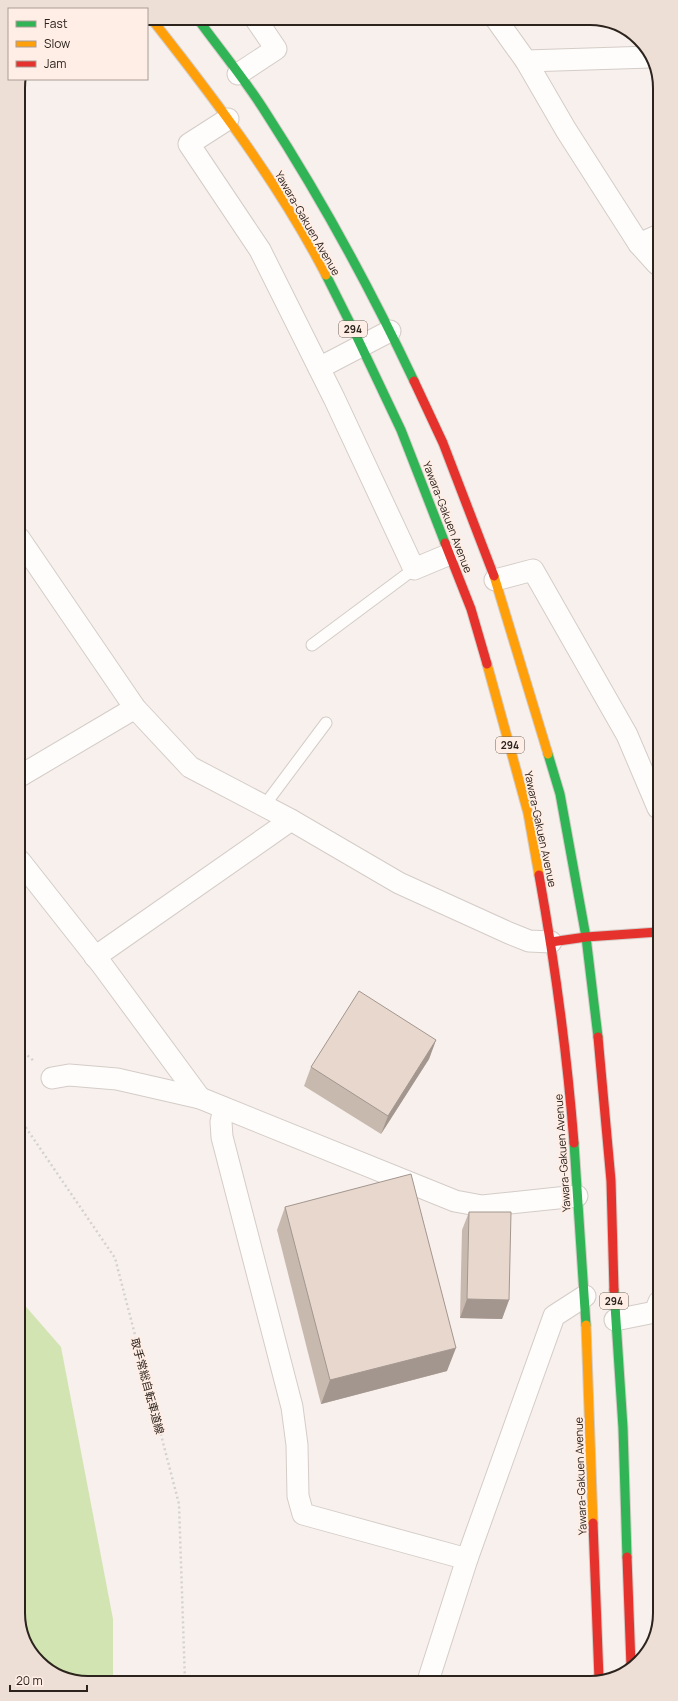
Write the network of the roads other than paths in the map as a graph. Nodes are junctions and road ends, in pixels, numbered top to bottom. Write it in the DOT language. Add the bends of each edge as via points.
graph roads {
  1 [pos="156,25"];
  2 [pos="202,25"];
  3 [pos="261,25"];
  4 [pos="500,25"];
  5 [pos="645,57"];
  6 [pos="526,61"];
  7 [pos="238,74"];
  8 [pos="228,119"];
  9 [pos="648,240"];
  10 [pos="653,253"];
  11 [pos="390,331"];
  12 [pos="361,346"];
  13 [pos="319,368"];
  14 [pos="25,550"];
  15 [pos="450,554"];
  16 [pos="414,569"];
  17 [pos="495,580"];
  18 [pos="312,645"];
  19 [pos="135,708"];
  20 [pos="326,723"];
  21 [pos="25,773"];
  22 [pos="653,797"];
  23 [pos="264,806"];
  24 [pos="291,820"];
  25 [pos="25,867"];
  26 [pos="653,932"];
  27 [pos="586,937"];
  28 [pos="552,942"];
  29 [pos="95,957"];
  30 [pos="52,1078"];
  31 [pos="200,1098"];
  32 [pos="224,1108"];
  33 [pos="577,1196"];
  34 [pos="585,1296"];
  35 [pos="653,1312"];
  36 [pos="615,1320"];
  37 [pos="467,1559"];
  38 [pos="632,1660"];
  39 [pos="599,1675"];
  40 [pos="430,1676"];
  1 -- 8 [label="main road, Yawara-Gakuen Avenue / 294"];
  2 -- 7 [label="main road, Yawara-Gakuen Avenue / 294"];
  3 -- 7 [label="street" via="276,48"];
  4 -- 6 [label="street"];
  5 -- 6 [label="street"];
  6 -- 9 [label="street" via="566,130"];
  7 -- 11 [label="main road, Yawara-Gakuen Avenue / 294" via="266,112 328,216"];
  8 -- 12 [label="main road, Yawara-Gakuen Avenue / 294" via="310,245"];
  8 -- 13 [label="street" via="189,144 260,250"];
  9 -- 10 [label="street"];
  11 -- 12 [label="street"];
  11 -- 17 [label="main road, Yawara-Gakuen Avenue / 294" via="443,443"];
  12 -- 13 [label="street"];
  12 -- 15 [label="main road, Yawara-Gakuen Avenue / 294" via="401,430"];
  13 -- 16 [label="street"];
  14 -- 19 [label="street"];
  15 -- 16 [label="street"];
  15 -- 28 [label="main road, Yawara-Gakuen Avenue / 294" via="471,609 528,813"];
  16 -- 18 [label="lane"];
  17 -- 22 [label="street" via="533,570 626,735"];
  17 -- 27 [label="main road, Yawara-Gakuen Avenue / 294" via="560,794"];
  19 -- 21 [label="street"];
  19 -- 23 [label="street" via="190,767"];
  20 -- 23 [label="lane"];
  23 -- 24 [label="street"];
  24 -- 28 [label="street" via="399,883 529,941"];
  24 -- 29 [label="street"];
  25 -- 29 [label="street"];
  26 -- 27 [label="main road"];
  27 -- 28 [label="main road"];
  27 -- 36 [label="main road, Yawara-Gakuen Avenue / 294" via="611,1181"];
  28 -- 33 [label="main road, Yawara-Gakuen Avenue / 294" via="564,1027"];
  29 -- 31 [label="street"];
  30 -- 31 [label="street" via="68,1075 117,1079"];
  31 -- 32 [label="street"];
  32 -- 33 [label="street" via="455,1201 482,1206"];
  32 -- 37 [label="street" via="222,1136 292,1407 297,1445 298,1496 303,1514"];
  33 -- 34 [label="main road, Yawara-Gakuen Avenue / 294"];
  34 -- 37 [label="street" via="554,1316"];
  34 -- 39 [label="main road, Yawara-Gakuen Avenue / 294"];
  35 -- 36 [label="street"];
  36 -- 38 [label="main road, Yawara-Gakuen Avenue / 294" via="623,1428"];
  37 -- 40 [label="street"];
}
